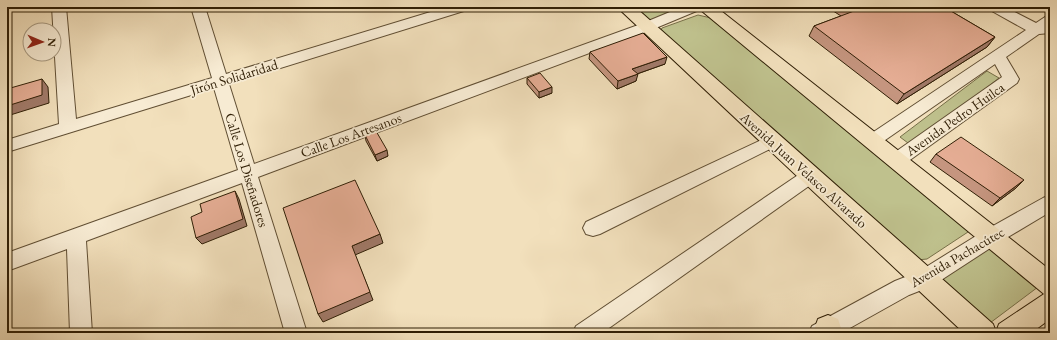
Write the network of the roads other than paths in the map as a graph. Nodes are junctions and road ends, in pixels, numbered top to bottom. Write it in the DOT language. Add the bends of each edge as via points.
graph roads {
  1 [pos="59,7"];
  2 [pos="198,7"];
  3 [pos="462,7"];
  4 [pos="624,7"];
  5 [pos="694,7"];
  6 [pos="705,7"];
  7 [pos="995,7"];
  8 [pos="1050,20"];
  9 [pos="646,27"];
  10 [pos="1043,29"];
  11 [pos="998,56"];
  12 [pos="220,81"];
  13 [pos="68,128"];
  14 [pos="872,140"];
  15 [pos="772,141"];
  16 [pos="7,146"];
  17 [pos="897,160"];
  18 [pos="248,173"];
  19 [pos="810,176"];
  20 [pos="1050,203"];
  21 [pos="593,228"];
  22 [pos="76,236"];
  23 [pos="991,237"];
  24 [pos="7,262"];
  25 [pos="925,279"];
  26 [pos="1050,284"];
  27 [pos="1050,304"];
  28 [pos="825,331"];
  29 [pos="81,333"];
  30 [pos="296,333"];
  31 [pos="584,333"];
  32 [pos="983,333"];
  33 [pos="1009,333"];
  1 -- 13 [label="street"];
  2 -- 12 [label="street, Calle Los Diseñadores"];
  3 -- 12 [label="street, Jirón Solidaridad"];
  4 -- 9 [label="main road, Avenida Juan Velasco Alvarado"];
  5 -- 9 [label="street, Calle Los Artesanos"];
  6 -- 14 [label="main road"];
  7 -- 10 [label="street"];
  8 -- 10 [label="street"];
  9 -- 15 [label="main road, Avenida Juan Velasco Alvarado"];
  9 -- 18 [label="street, Calle Los Artesanos"];
  10 -- 11 [label="street"];
  11 -- 14 [label="street"];
  11 -- 17 [label="street, Avenida Pedro Huilca" via="1011,79"];
  12 -- 13 [label="street, Jirón Solidaridad"];
  12 -- 18 [label="street, Calle Los Diseñadores"];
  13 -- 16 [label="street, Jirón Solidaridad"];
  14 -- 17 [label="main road"];
  15 -- 19 [label="main road, Avenida Juan Velasco Alvarado"];
  15 -- 21 [label="street"];
  17 -- 23 [label="main road"];
  18 -- 22 [label="street, Calle Los Artesanos"];
  18 -- 30 [label="street, Calle Los Diseñadores"];
  19 -- 25 [label="main road, Avenida Juan Velasco Alvarado"];
  19 -- 31 [label="street"];
  20 -- 23 [label="street, Avenida Pachacútec"];
  22 -- 24 [label="street, Calle Los Artesanos"];
  22 -- 29 [label="street"];
  23 -- 25 [label="street, Avenida Pachacútec"];
  23 -- 26 [label="main road"];
  25 -- 28 [label="street, Avenida Pachacútec" via="902,288"];
  25 -- 32 [label="main road, Avenida Juan Velasco Alvarado"];
  27 -- 33 [label="main road"];
}
